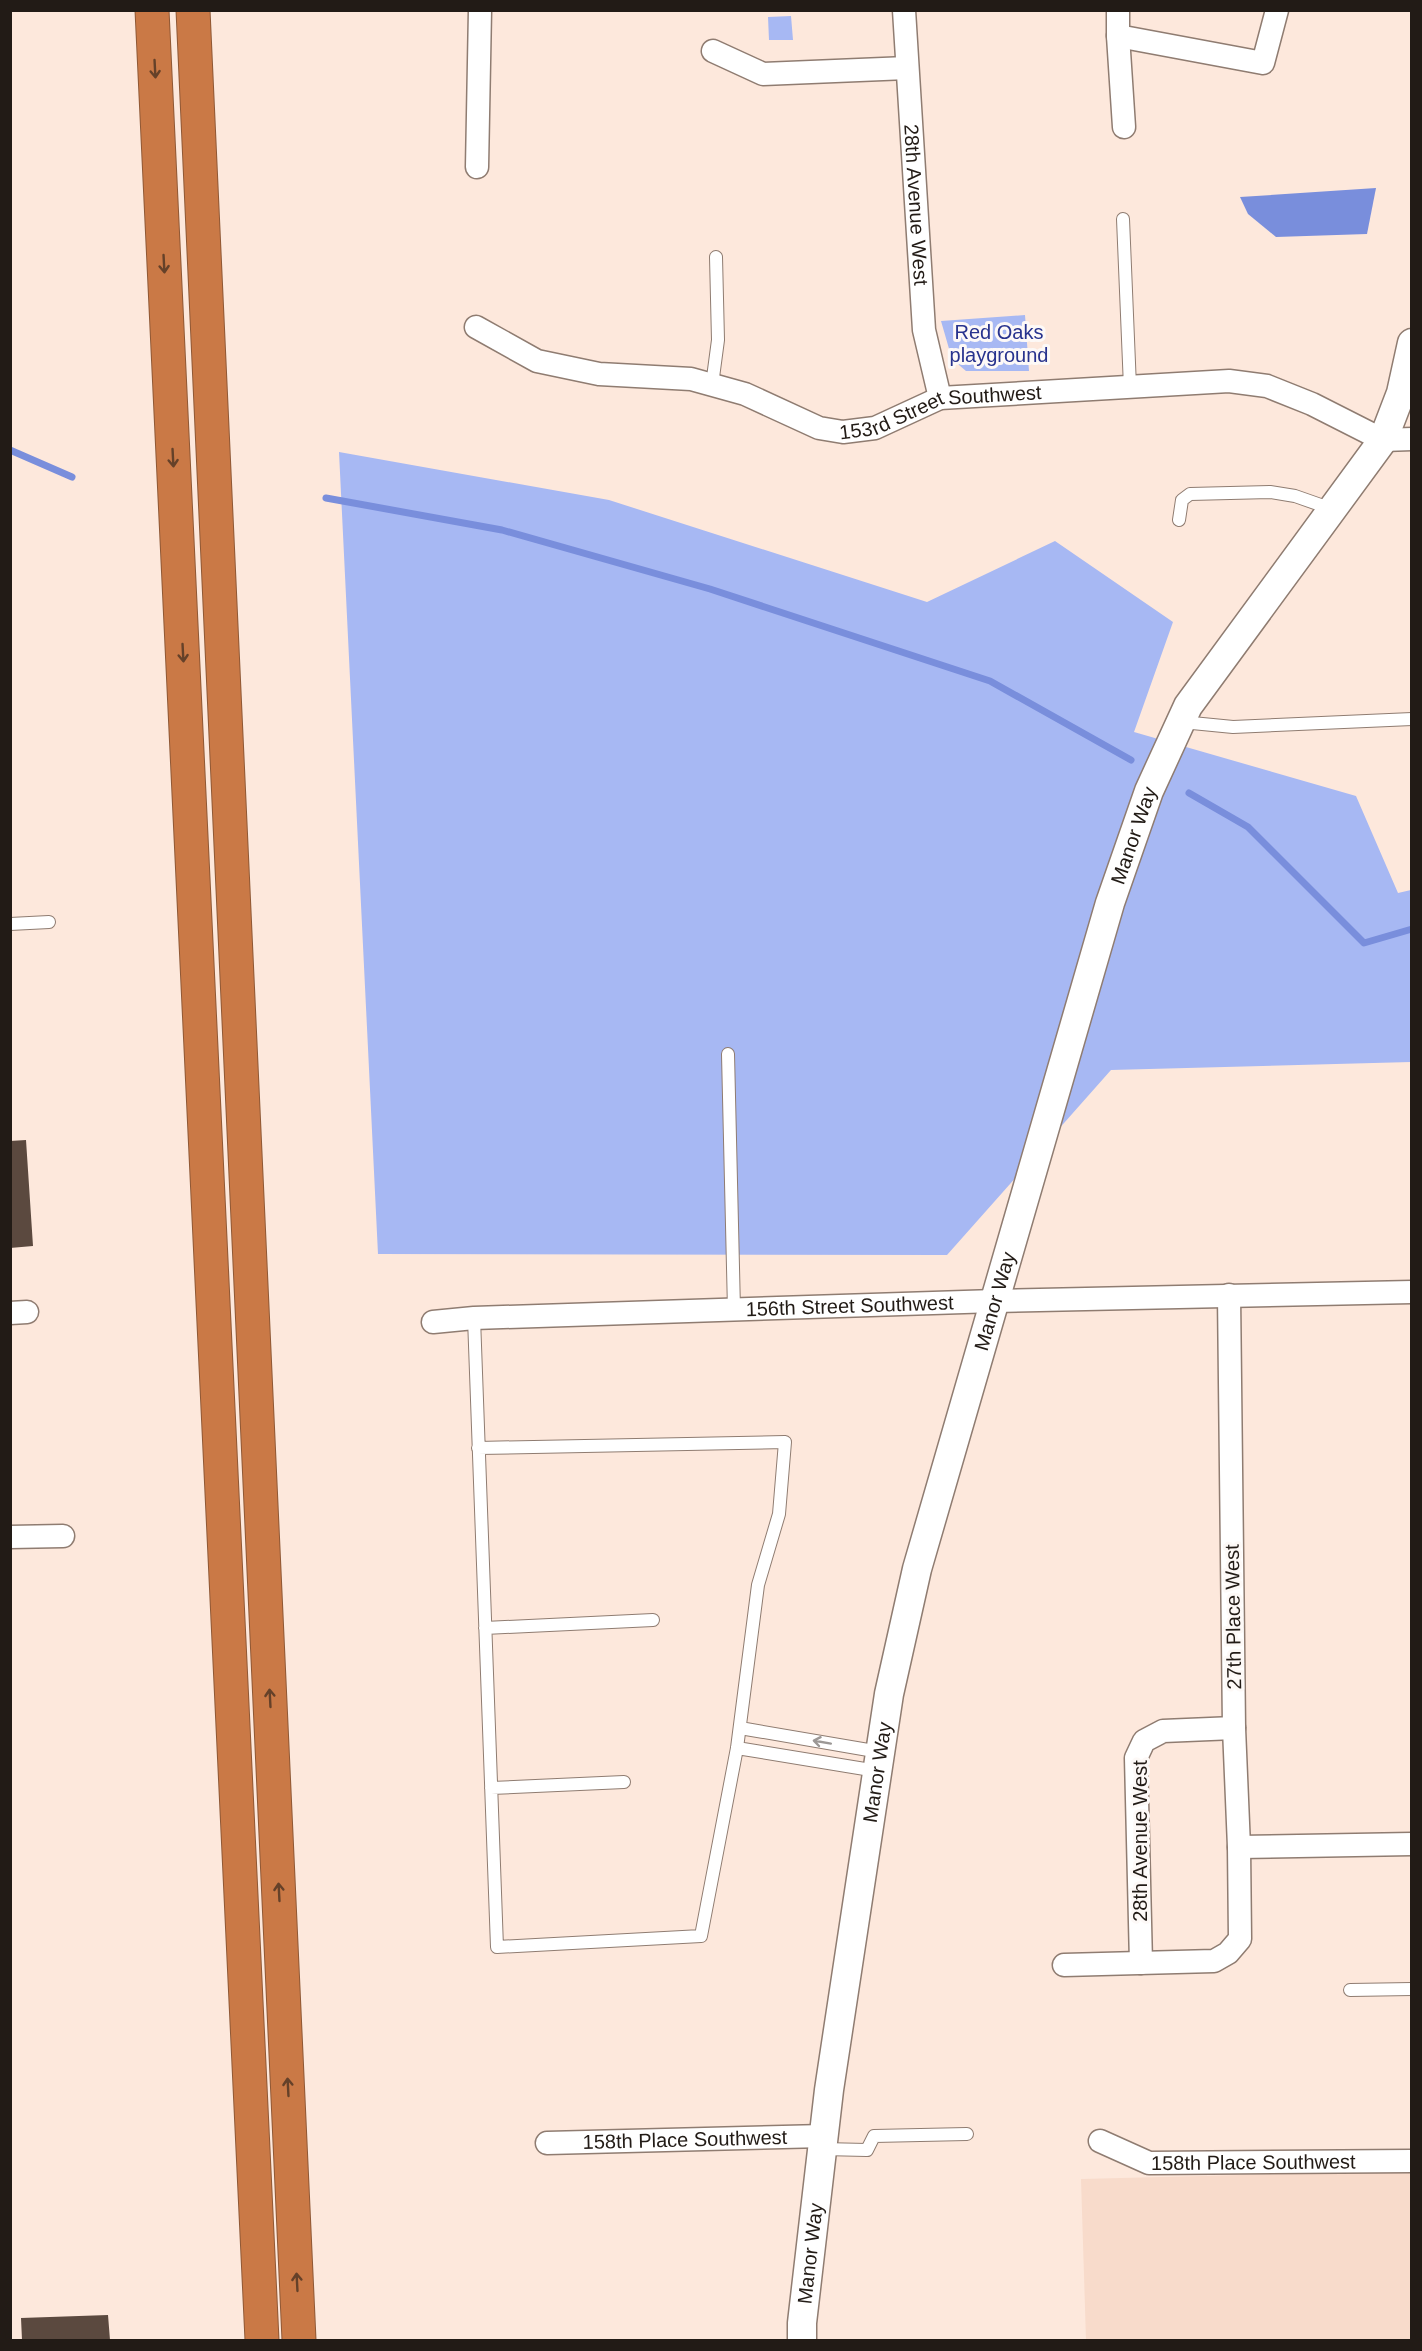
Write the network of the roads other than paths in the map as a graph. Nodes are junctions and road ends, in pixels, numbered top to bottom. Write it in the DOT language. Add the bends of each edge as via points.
graph roads {
  1 [pos="152,10"];
  2 [pos="193,10"];
  3 [pos="480,10"];
  4 [pos="904,10"];
  5 [pos="1118,10"];
  6 [pos="1277,10"];
  7 [pos="1118,36"];
  8 [pos="713,51"];
  9 [pos="907,68"];
  10 [pos="1124,127"];
  11 [pos="477,167"];
  12 [pos="1123,219"];
  13 [pos="716,257"];
  14 [pos="476,327"];
  15 [pos="1412,343"];
  16 [pos="712,385"];
  17 [pos="1131,387"];
  18 [pos="940,398"];
  19 [pos="1412,439"];
  20 [pos="1383,440"];
  21 [pos="1333,509"];
  22 [pos="1179,520"];
  23 [pos="1412,719"];
  24 [pos="1181,722"];
  25 [pos="49,922"];
  26 [pos="10,924"];
  27 [pos="728,1054"];
  28 [pos="1412,1292"];
  29 [pos="1229,1295"];
  30 [pos="995,1301"];
  31 [pos="734,1310"];
  32 [pos="474,1318"];
  33 [pos="433,1322"];
  34 [pos="478,1448"];
  35 [pos="63,1536"];
  36 [pos="10,1537"];
  37 [pos="653,1620"];
  38 [pos="485,1628"];
  39 [pos="740,1728"];
  40 [pos="1234,1728"];
  41 [pos="737,1748"];
  42 [pos="879,1762"];
  43 [pos="624,1782"];
  44 [pos="491,1788"];
  45 [pos="1412,1844"];
  46 [pos="1239,1847"];
  47 [pos="1141,1963"];
  48 [pos="1064,1965"];
  49 [pos="1412,1989"];
  50 [pos="1350,1990"];
  51 [pos="967,2134"];
  52 [pos="1100,2140"];
  53 [pos="547,2143"];
  54 [pos="823,2143"];
  55 [pos="1412,2161"];
  56 [pos="262,2340"];
  57 [pos="299,2340"];
  58 [pos="802,2340"];
  1 -- 56 [label="highway, one-way"];
  57 -- 2 [label="highway, one-way"];
  3 -- 11 [label="street"];
  4 -- 9 [label="street, 28th Avenue West"];
  5 -- 7 [label="street"];
  6 -- 7 [label="street" via="1263,63"];
  7 -- 10 [label="street"];
  8 -- 9 [label="street" via="764,74"];
  9 -- 18 [label="street, 28th Avenue West" via="924,330"];
  12 -- 17 [label="lane"];
  13 -- 16 [label="lane" via="718,340"];
  14 -- 16 [label="street, 153rd Street Southwest" via="537,361 599,374 691,379"];
  15 -- 20 [label="street, Manor Way" via="1401,393"];
  16 -- 18 [label="street, 153rd Street Southwest" via="744,394 819,428 843,432 874,428"];
  17 -- 18 [label="street, 153rd Street Southwest"];
  17 -- 20 [label="street, 153rd Street Southwest" via="1229,381 1267,386"];
  19 -- 20 [label="street, 153rd Street Southwest"];
  20 -- 21 [label="street, Manor Way"];
  21 -- 22 [label="lane" via="1270,492 1191,494 1182,500"];
  21 -- 24 [label="street, Manor Way" via="1207,679"];
  23 -- 24 [label="lane" via="1233,727"];
  24 -- 30 [label="street, Manor Way" via="1149,790 1110,903"];
  25 -- 26 [label="lane"];
  27 -- 31 [label="lane"];
  28 -- 29 [label="street, 156th Street Southwest"];
  29 -- 30 [label="street, 156th Street Southwest"];
  29 -- 40 [label="street, 27th Place West"];
  30 -- 31 [label="street, 156th Street Southwest"];
  30 -- 42 [label="street, Manor Way" via="917,1569 889,1694"];
  31 -- 32 [label="street, 156th Street Southwest"];
  32 -- 33 [label="street, 156th Street Southwest"];
  32 -- 34 [label="lane"];
  34 -- 38 [label="lane"];
  34 -- 39 [label="lane" via="785,1442 779,1514 758,1584"];
  35 -- 36 [label="street"];
  37 -- 38 [label="lane"];
  38 -- 44 [label="lane"];
  39 -- 41 [label="lane"];
  42 -- 39 [label="lane, one-way"];
  40 -- 46 [label="street, 27th Place West"];
  40 -- 47 [label="street, 28th Avenue West" via="1163,1731 1144,1741 1136,1758"];
  41 -- 42 [label="lane"];
  41 -- 44 [label="lane" via="701,1936 497,1947"];
  42 -- 54 [label="street, Manor Way"];
  43 -- 44 [label="lane"];
  45 -- 46 [label="street"];
  46 -- 47 [label="street, 27th Place West" via="1240,1940 1214,1961"];
  47 -- 48 [label="street"];
  49 -- 50 [label="lane"];
  51 -- 54 [label="lane" via="874,2136 867,2150"];
  52 -- 55 [label="street, 158th Place Southwest" via="1149,2163"];
  53 -- 54 [label="street, 158th Place Southwest"];
  54 -- 58 [label="street, Manor Way"];
}
